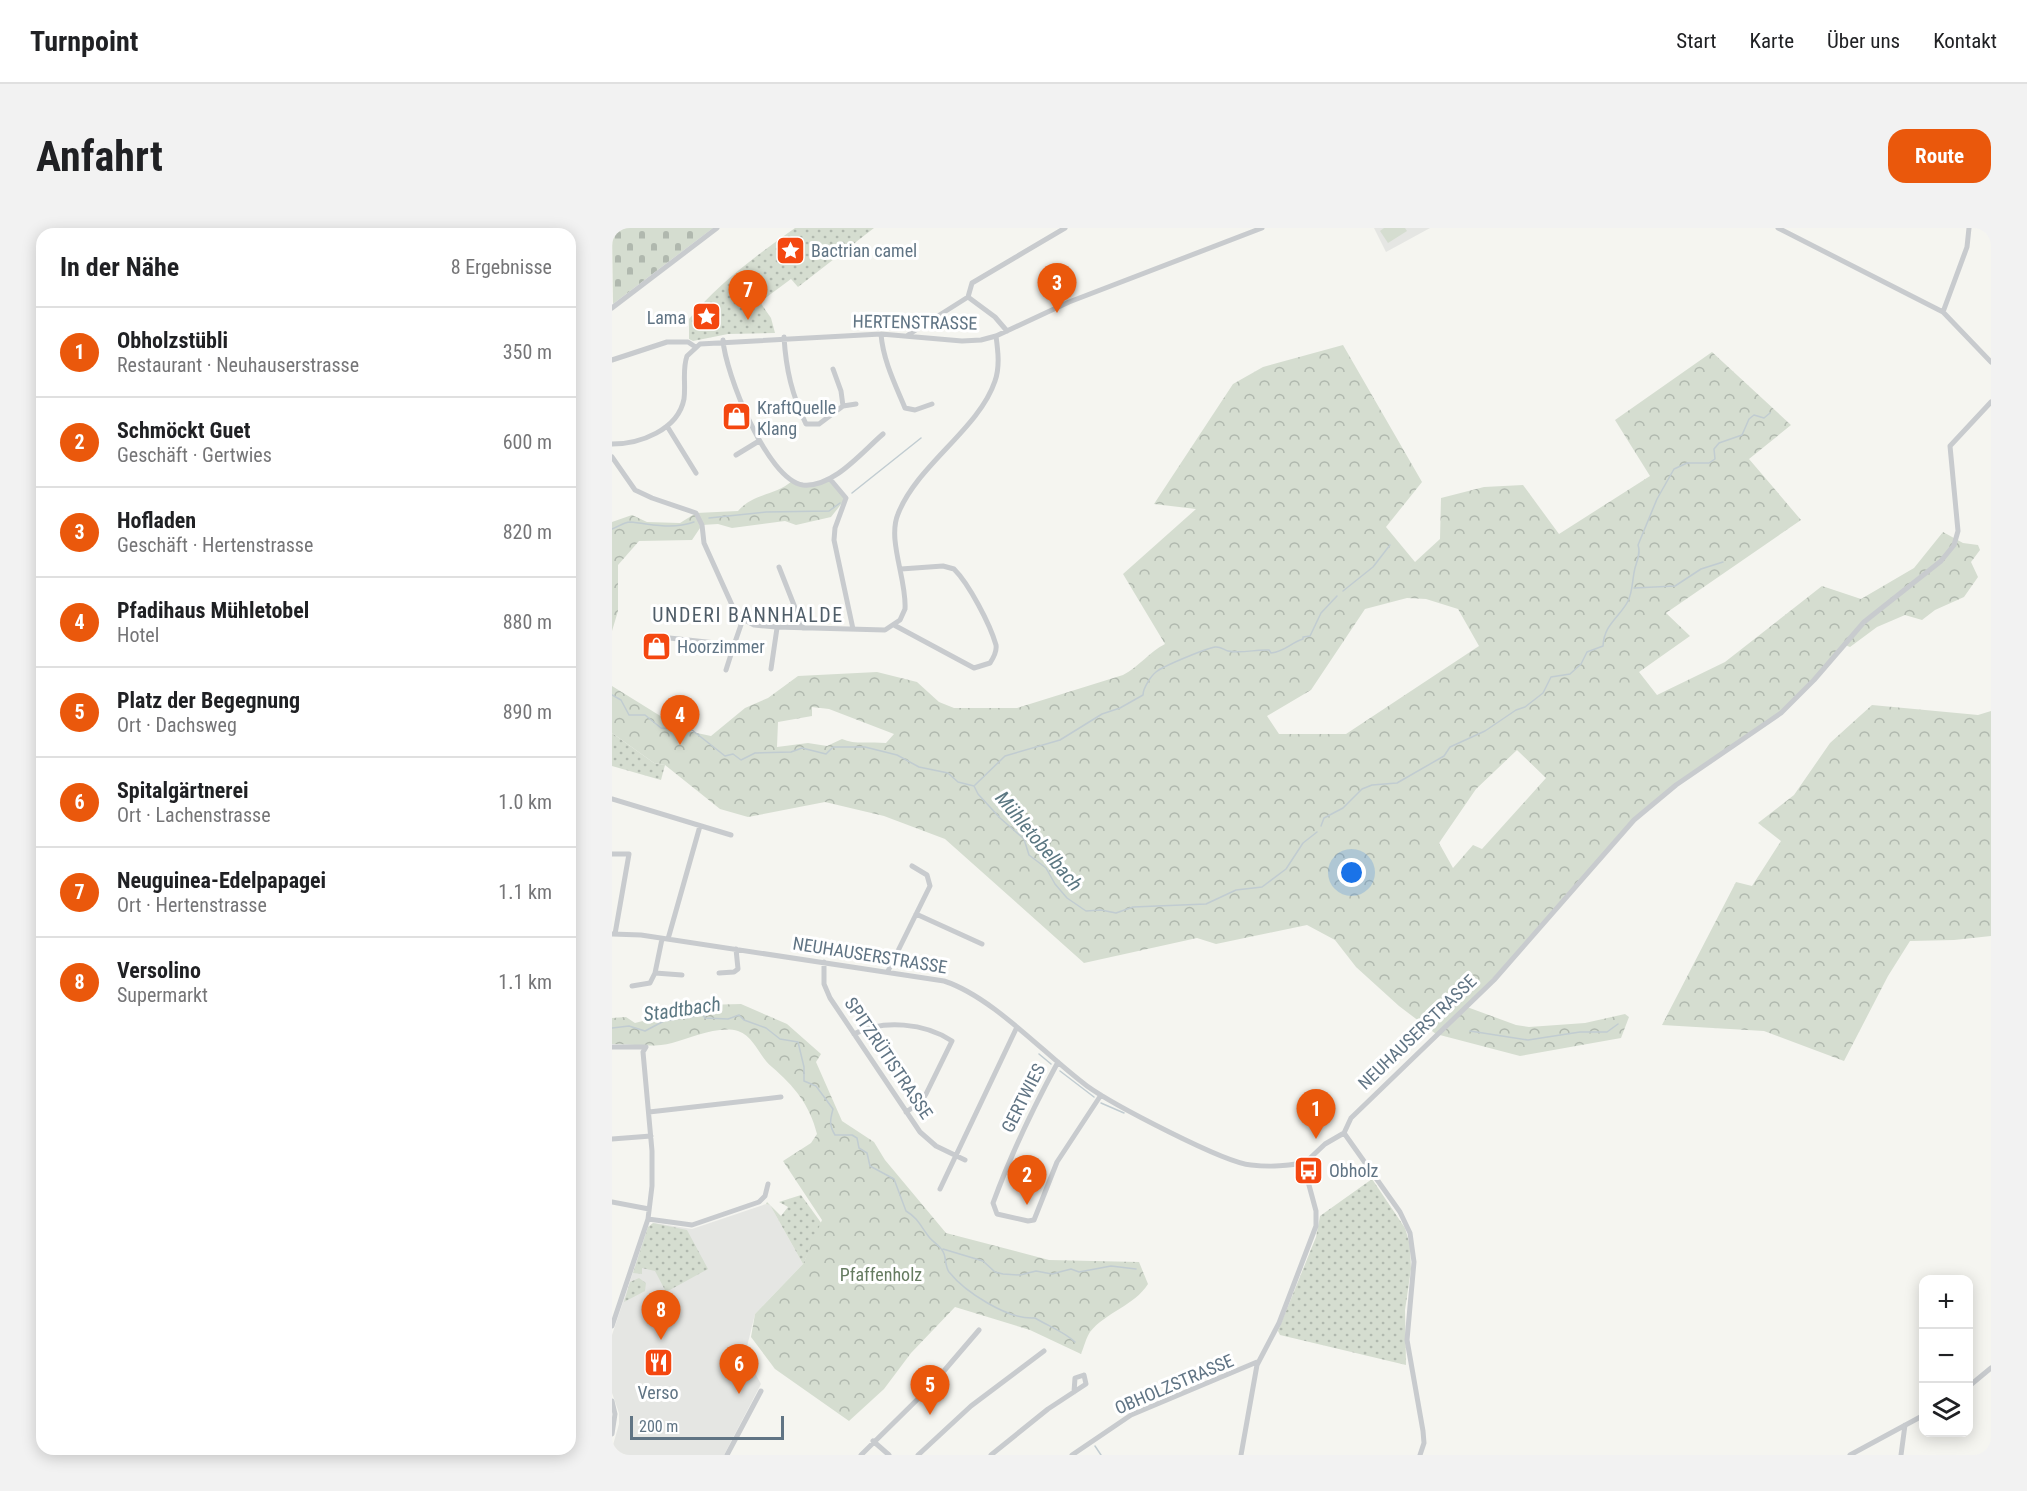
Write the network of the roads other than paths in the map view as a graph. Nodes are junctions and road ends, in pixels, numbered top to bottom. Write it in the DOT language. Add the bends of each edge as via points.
graph roads {
  1 [pos="717,228"];
  2 [pos="1065,228"];
  3 [pos="1262,228"];
  4 [pos="1778,228"];
  5 [pos="1969,228"];
  6 [pos="968,297"];
  7 [pos="612,308"];
  8 [pos="1943,312"];
  9 [pos="1007,331"];
  10 [pos="881,334"];
  11 [pos="908,335"];
  12 [pos="996,336"];
  13 [pos="784,337"];
  14 [pos="723,340"];
  15 [pos="694,346"];
  16 [pos="612,360"];
  17 [pos="1991,362"];
  18 [pos="833,369"];
  19 [pos="1991,402"];
  20 [pos="932,404"];
  21 [pos="856,405"];
  22 [pos="843,406"];
  23 [pos="667,426"];
  24 [pos="883,434"];
  25 [pos="759,441"];
  26 [pos="612,444"];
  27 [pos="736,455"];
  28 [pos="612,457"];
  29 [pos="696,473"];
  30 [pos="830,479"];
  31 [pos="779,567"];
  32 [pos="901,568"];
  33 [pos="742,619"];
  34 [pos="894,625"];
  35 [pos="777,628"];
  36 [pos="803,628"];
  37 [pos="853,629"];
  38 [pos="651,636"];
  39 [pos="734,645"];
  40 [pos="726,669"];
  41 [pos="771,669"];
  42 [pos="612,800"];
  43 [pos="700,826"];
  44 [pos="731,835"];
  45 [pos="612,854"];
  46 [pos="912,866"];
  47 [pos="916,914"];
  48 [pos="613,934"];
  49 [pos="665,939"];
  50 [pos="982,944"];
  51 [pos="736,949"];
  52 [pos="824,962"];
  53 [pos="888,971"];
  54 [pos="656,973"];
  55 [pos="719,973"];
  56 [pos="682,975"];
  57 [pos="633,986"];
  58 [pos="1016,1029"];
  59 [pos="854,1034"];
  60 [pos="612,1047"];
  61 [pos="1058,1062"];
  62 [pos="1101,1095"];
  63 [pos="781,1097"];
  64 [pos="649,1112"];
  65 [pos="906,1112"];
  66 [pos="1344,1133"];
  67 [pos="651,1136"];
  68 [pos="612,1139"];
  69 [pos="955,1155"];
  70 [pos="965,1160"];
  71 [pos="1303,1163"];
  72 [pos="768,1184"];
  73 [pos="940,1189"];
  74 [pos="612,1202"];
  75 [pos="649,1209"];
  76 [pos="648,1219"];
  77 [pos="612,1326"];
  78 [pos="979,1330"];
  79 [pos="1044,1351"];
  80 [pos="1258,1361"];
  81 [pos="1991,1368"];
  82 [pos="1973,1383"];
  83 [pos="760,1391"];
  84 [pos="1074,1392"];
  85 [pos="612,1401"];
  86 [pos="1919,1417"];
  87 [pos="1905,1425"];
  88 [pos="612,1434"];
  89 [pos="873,1441"];
  90 [pos="727,1455"];
  91 [pos="861,1455"];
  92 [pos="889,1455"];
  93 [pos="918,1455"];
  94 [pos="991,1455"];
  95 [pos="1072,1455"];
  96 [pos="1241,1455"];
  97 [pos="1420,1455"];
  98 [pos="1850,1455"];
  99 [pos="1901,1455"];
  1 -- 7 [label="street"];
  2 -- 6 [label="street" via="972,283"];
  3 -- 9 [label="street, HERTENSTRASSE" via="1055,308"];
  4 -- 8 [label="street"];
  5 -- 8 [label="street" via="1968,247"];
  6 -- 9 [label="street"];
  6 -- 11 [label="street"];
  8 -- 17 [label="street"];
  9 -- 12 [label="street, HERTENSTRASSE"];
  10 -- 11 [label="street, HERTENSTRASSE"];
  10 -- 13 [label="street, HERTENSTRASSE"];
  10 -- 20 [label="street" via="891,375 905,408 915,410"];
  11 -- 12 [label="street, HERTENSTRASSE" via="962,341"];
  12 -- 32 [label="street" via="998,363 991,392 935,460 896,517"];
  13 -- 14 [label="street, HERTENSTRASSE"];
  13 -- 22 [label="street" via="785,368 806,424 819,424"];
  14 -- 15 [label="street, HERTENSTRASSE"];
  14 -- 25 [label="street"];
  15 -- 16 [label="street, HERTENSTRASSE" via="686,341 667,342"];
  15 -- 23 [label="street" via="685,362 682,404"];
  18 -- 22 [label="street"];
  19 -- 66 [label="street, NEUHAUSERSTRASSE" via="1950,446 1958,531 1954,545 1941,561 1864,622 1808,688 1781,713 1676,785 1634,820 1494,980 1359,1110"];
  21 -- 22 [label="street"];
  23 -- 26 [label="street" via="642,439"];
  23 -- 29 [label="street"];
  24 -- 30 [label="street"];
  25 -- 27 [label="street"];
  25 -- 30 [label="street" via="792,481 803,485"];
  28 -- 33 [label="street" via="635,490 696,513 704,543"];
  30 -- 37 [label="street" via="846,498 834,528 834,540"];
  31 -- 36 [label="street"];
  32 -- 34 [label="street" via="905,609"];
  32 -- 34 [label="street" via="954,569 986,624 996,653 990,663 974,668"];
  33 -- 35 [label="street"];
  33 -- 39 [label="street"];
  34 -- 37 [label="street" via="885,630"];
  35 -- 36 [label="street"];
  35 -- 41 [label="street"];
  36 -- 37 [label="street"];
  38 -- 39 [label="street"];
  39 -- 40 [label="street"];
  42 -- 43 [label="street"];
  43 -- 44 [label="street"];
  43 -- 49 [label="street"];
  45 -- 48 [label="street" via="629,854"];
  46 -- 47 [label="street" via="927,875 930,886"];
  47 -- 50 [label="street"];
  47 -- 53 [label="street"];
  48 -- 49 [label="street, NEUHAUSERSTRASSE"];
  49 -- 51 [label="street, NEUHAUSERSTRASSE"];
  49 -- 54 [label="street"];
  51 -- 52 [label="street, NEUHAUSERSTRASSE"];
  51 -- 55 [label="street" via="738,969"];
  52 -- 53 [label="street, NEUHAUSERSTRASSE"];
  52 -- 59 [label="street, SPITZRÜTISTRASSE" via="824,984"];
  53 -- 58 [label="street, NEUHAUSERSTRASSE" via="958,986"];
  54 -- 56 [label="street"];
  54 -- 57 [label="street" via="650,984"];
  58 -- 61 [label="street, NEUHAUSERSTRASSE"];
  58 -- 69 [label="street"];
  59 -- 65 [label="street, SPITZRÜTISTRASSE"];
  59 -- 65 [label="street" via="872,1027 909,1026 928,1029 952,1041 921,1102"];
  60 -- 64 [label="street" via="646,1047 643,1052"];
  61 -- 62 [label="street, NEUHAUSERSTRASSE"];
  61 -- 62 [label="street, GERTWIES" via="1007,1165 993,1203 997,1214 1034,1220 1057,1162"];
  62 -- 71 [label="street, NEUHAUSERSTRASSE" via="1231,1160 1250,1166"];
  63 -- 64 [label="street"];
  64 -- 67 [label="street"];
  65 -- 69 [label="street, SPITZRÜTISTRASSE" via="928,1140"];
  66 -- 71 [label="street, NEUHAUSERSTRASSE"];
  66 -- 97 [label="street" via="1400,1212 1413,1243 1407,1340 1423,1431"];
  67 -- 68 [label="street"];
  67 -- 75 [label="street"];
  69 -- 70 [label="street, SPITZRÜTISTRASSE"];
  69 -- 73 [label="street"];
  71 -- 80 [label="street" via="1316,1211 1316,1226 1279,1323"];
  72 -- 76 [label="street" via="765,1196 755,1204 692,1225"];
  74 -- 75 [label="street"];
  75 -- 76 [label="street"];
  76 -- 77 [label="street"];
  78 -- 89 [label="street" via="931,1386"];
  79 -- 93 [label="street" via="971,1406"];
  80 -- 95 [label="street, OBHOLZSTRASSE" via="1136,1413"];
  80 -- 96 [label="street"];
  81 -- 82 [label="street"];
  83 -- 90 [label="street"];
  84 -- 94 [label="street"];
  85 -- 88 [label="street"];
  86 -- 87 [label="street"];
  87 -- 98 [label="street"];
  87 -- 99 [label="street"];
  89 -- 91 [label="street"];
  89 -- 92 [label="street"];
}
